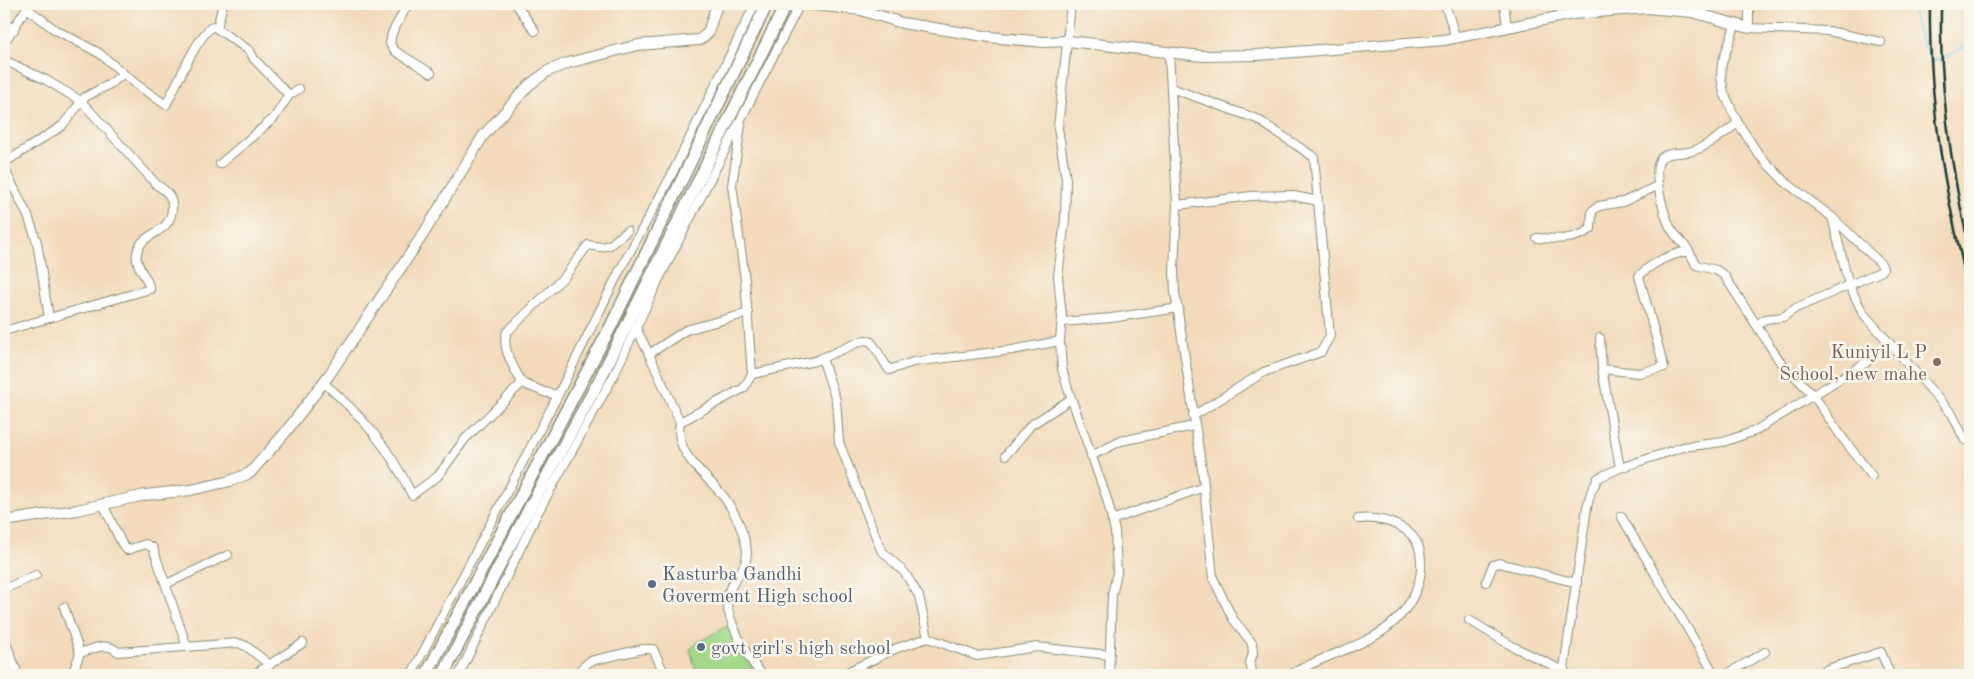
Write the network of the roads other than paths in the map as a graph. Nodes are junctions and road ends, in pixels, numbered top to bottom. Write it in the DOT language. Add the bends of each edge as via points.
graph roads {
  1 [pos="223,4"];
  2 [pos="408,4"];
  3 [pos="516,4"];
  4 [pos="717,4"];
  5 [pos="755,4"];
  6 [pos="767,4"];
  7 [pos="786,4"];
  8 [pos="800,4"];
  9 [pos="806,4"];
  10 [pos="1070,4"];
  11 [pos="1445,4"];
  12 [pos="1504,4"];
  13 [pos="1749,4"];
  14 [pos="28,6"];
  15 [pos="4,22"];
  16 [pos="1736,23"];
  17 [pos="1507,27"];
  18 [pos="217,28"];
  19 [pos="1749,28"];
  20 [pos="14,30"];
  21 [pos="535,31"];
  22 [pos="1456,38"];
  23 [pos="1068,41"];
  24 [pos="1882,42"];
  25 [pos="4,43"];
  26 [pos="1169,52"];
  27 [pos="4,60"];
  28 [pos="430,73"];
  29 [pos="124,74"];
  30 [pos="1171,88"];
  31 [pos="299,89"];
  32 [pos="288,95"];
  33 [pos="80,101"];
  34 [pos="742,118"];
  35 [pos="1738,123"];
  36 [pos="220,164"];
  37 [pos="1657,186"];
  38 [pos="1318,202"];
  39 [pos="1177,205"];
  40 [pos="1832,217"];
  41 [pos="627,231"];
  42 [pos="1538,238"];
  43 [pos="1689,251"];
  44 [pos="1849,285"];
  45 [pos="1179,308"];
  46 [pos="748,313"];
  47 [pos="49,318"];
  48 [pos="1062,322"];
  49 [pos="1758,324"];
  50 [pos="636,328"];
  51 [pos="4,331"];
  52 [pos="1600,338"];
  53 [pos="1060,341"];
  54 [pos="649,354"];
  55 [pos="822,358"];
  56 [pos="1867,362"];
  57 [pos="1602,369"];
  58 [pos="752,374"];
  59 [pos="323,382"];
  60 [pos="522,383"];
  61 [pos="558,395"];
  62 [pos="1814,396"];
  63 [pos="1072,399"];
  64 [pos="1193,416"];
  65 [pos="680,422"];
  66 [pos="1194,426"];
  67 [pos="1965,440"];
  68 [pos="1006,456"];
  69 [pos="1091,456"];
  70 [pos="1620,468"];
  71 [pos="1872,476"];
  72 [pos="1204,487"];
  73 [pos="103,504"];
  74 [pos="1621,516"];
  75 [pos="1358,519"];
  76 [pos="1112,520"];
  77 [pos="4,521"];
  78 [pos="1418,543"];
  79 [pos="1412,549"];
  80 [pos="228,555"];
  81 [pos="36,575"];
  82 [pos="1486,582"];
  83 [pos="1577,583"];
  84 [pos="166,584"];
  85 [pos="4,589"];
  86 [pos="64,607"];
  87 [pos="1469,620"];
  88 [pos="4,638"];
  89 [pos="928,638"];
  90 [pos="303,643"];
  91 [pos="187,647"];
  92 [pos="1766,652"];
  93 [pos="80,653"];
  94 [pos="1109,655"];
  95 [pos="270,665"];
  96 [pos="1563,673"];
  97 [pos="1292,674"];
  98 [pos="1890,674"];
  99 [pos="18,675"];
  100 [pos="72,675"];
  101 [pos="253,675"];
  102 [pos="411,675"];
  103 [pos="426,675"];
  104 [pos="443,675"];
  105 [pos="459,675"];
  106 [pos="574,675"];
  107 [pos="665,675"];
  108 [pos="763,675"];
  109 [pos="841,675"];
  110 [pos="1109,675"];
  111 [pos="1253,675"];
  112 [pos="1280,675"];
  113 [pos="1715,675"];
  114 [pos="1725,675"];
  115 [pos="1816,675"];
  1 -- 18 [label="street"];
  2 -- 28 [label="street" via="392,33 390,44 395,51"];
  3 -- 21 [label="street"];
  4 -- 59 [label="main road" via="708,33 699,40 638,45 561,66 529,85 483,136 424,233"];
  5 -- 61 [label="street" via="672,176 619,272"];
  6 -- 103 [label="highway" via="611,326"];
  7 -- 104 [label="highway" via="599,381"];
  8 -- 34 [label="street"];
  9 -- 23 [label="main road" via="861,10 902,23 990,37"];
  10 -- 23 [label="street"];
  11 -- 22 [label="street"];
  12 -- 17 [label="street"];
  13 -- 19 [label="street"];
  14 -- 20 [label="street"];
  14 -- 29 [label="street" via="54,29 98,53"];
  15 -- 20 [label="street"];
  16 -- 17 [label="main road" via="1692,12 1647,8 1573,14"];
  16 -- 19 [label="main road"];
  16 -- 35 [label="street" via="1724,53 1721,77 1724,93"];
  17 -- 22 [label="main road"];
  18 -- 29 [label="street" via="208,29 166,104"];
  18 -- 32 [label="street" via="250,51"];
  19 -- 24 [label="street" via="1828,31"];
  20 -- 25 [label="street"];
  22 -- 26 [label="main road" via="1258,55 1202,56"];
  23 -- 26 [label="main road"];
  23 -- 48 [label="street" via="1058,128 1066,179 1058,276"];
  26 -- 30 [label="street"];
  27 -- 33 [label="street"];
  29 -- 33 [label="street"];
  30 -- 38 [label="street" via="1257,119 1314,157"];
  30 -- 39 [label="street"];
  31 -- 32 [label="street"];
  32 -- 36 [label="street" via="274,118"];
  33 -- 47 [label="street" via="62,126 4,163 37,242"];
  33 -- 47 [label="street" via="166,191 172,199 172,214 166,226 142,243 137,251 136,258 150,290"];
  34 -- 46 [label="street" via="732,185"];
  34 -- 50 [label="street"];
  35 -- 37 [label="street" via="1693,151 1662,157"];
  35 -- 40 [label="street" via="1759,155 1784,180"];
  37 -- 42 [label="street" via="1623,202 1592,210 1591,229 1582,236 1570,240"];
  37 -- 43 [label="street" via="1670,228"];
  38 -- 39 [label="street" via="1289,195"];
  38 -- 64 [label="street" via="1330,336 1320,352 1264,372"];
  39 -- 45 [label="street" via="1174,270"];
  40 -- 44 [label="street"];
  40 -- 44 [label="street" via="1884,268"];
  41 -- 60 [label="street" via="610,245 588,245 565,276 507,332 504,337 507,351"];
  43 -- 49 [label="street" via="1696,265 1724,275"];
  43 -- 57 [label="street" via="1666,258 1639,276 1664,367 1639,372"];
  44 -- 49 [label="street" via="1783,317 1765,319"];
  44 -- 67 [label="street" via="1863,313 1952,414"];
  45 -- 48 [label="street"];
  45 -- 64 [label="street"];
  46 -- 54 [label="street" via="686,330"];
  46 -- 58 [label="street"];
  47 -- 51 [label="street"];
  48 -- 53 [label="street"];
  49 -- 62 [label="street" via="1779,360"];
  50 -- 54 [label="street"];
  50 -- 105 [label="street" via="613,377 537,514"];
  52 -- 57 [label="street"];
  53 -- 55 [label="street" via="914,362 889,370 870,341 864,340"];
  53 -- 63 [label="street" via="1062,369"];
  54 -- 65 [label="street"];
  55 -- 58 [label="street"];
  55 -- 89 [label="street" via="836,400 839,442 881,550 905,573 920,596"];
  56 -- 62 [label="street"];
  57 -- 70 [label="street"];
  58 -- 65 [label="street" via="744,388"];
  59 -- 60 [label="street" via="349,404 386,446 412,495 438,476 465,439"];
  59 -- 73 [label="main road" via="250,473 230,482 145,494"];
  60 -- 61 [label="street"];
  61 -- 102 [label="street"];
  62 -- 70 [label="street" via="1769,425 1746,435 1723,442 1683,447"];
  62 -- 71 [label="street"];
  63 -- 68 [label="street" via="1031,425"];
  63 -- 69 [label="street"];
  64 -- 66 [label="street"];
  65 -- 108 [label="street" via="684,448 703,477 726,500 747,547 747,559 728,595 727,606 730,619 755,668"];
  66 -- 69 [label="street" via="1121,441"];
  66 -- 72 [label="street"];
  69 -- 76 [label="street"];
  70 -- 83 [label="street" via="1598,478 1591,492"];
  72 -- 76 [label="street"];
  72 -- 111 [label="street" via="1213,578 1234,619 1252,642 1250,663"];
  73 -- 77 [label="main road"];
  73 -- 84 [label="street" via="127,550 146,544 153,548"];
  74 -- 113 [label="street"];
  75 -- 78 [label="street" via="1368,518 1402,526"];
  76 -- 94 [label="street" via="1117,572 1112,595"];
  78 -- 79 [label="street"];
  78 -- 97 [label="street" via="1421,576 1407,609 1395,623 1382,633"];
  80 -- 84 [label="street"];
  81 -- 85 [label="street"];
  82 -- 83 [label="street" via="1493,564 1499,563"];
  83 -- 96 [label="street"];
  84 -- 91 [label="street"];
  86 -- 93 [label="street"];
  87 -- 96 [label="street"];
  88 -- 99 [label="street"];
  89 -- 94 [label="street" via="977,656 1037,647"];
  89 -- 109 [label="street" via="897,648"];
  90 -- 95 [label="street"];
  91 -- 93 [label="street" via="118,652 104,645"];
  91 -- 95 [label="street" via="238,643"];
  92 -- 114 [label="street"];
  93 -- 100 [label="street"];
  94 -- 110 [label="street"];
  95 -- 101 [label="street"];
  97 -- 112 [label="street"];
  98 -- 115 [label="street" via="1881,652"];
  106 -- 107 [label="street" via="590,661 643,649 653,650"];
}
